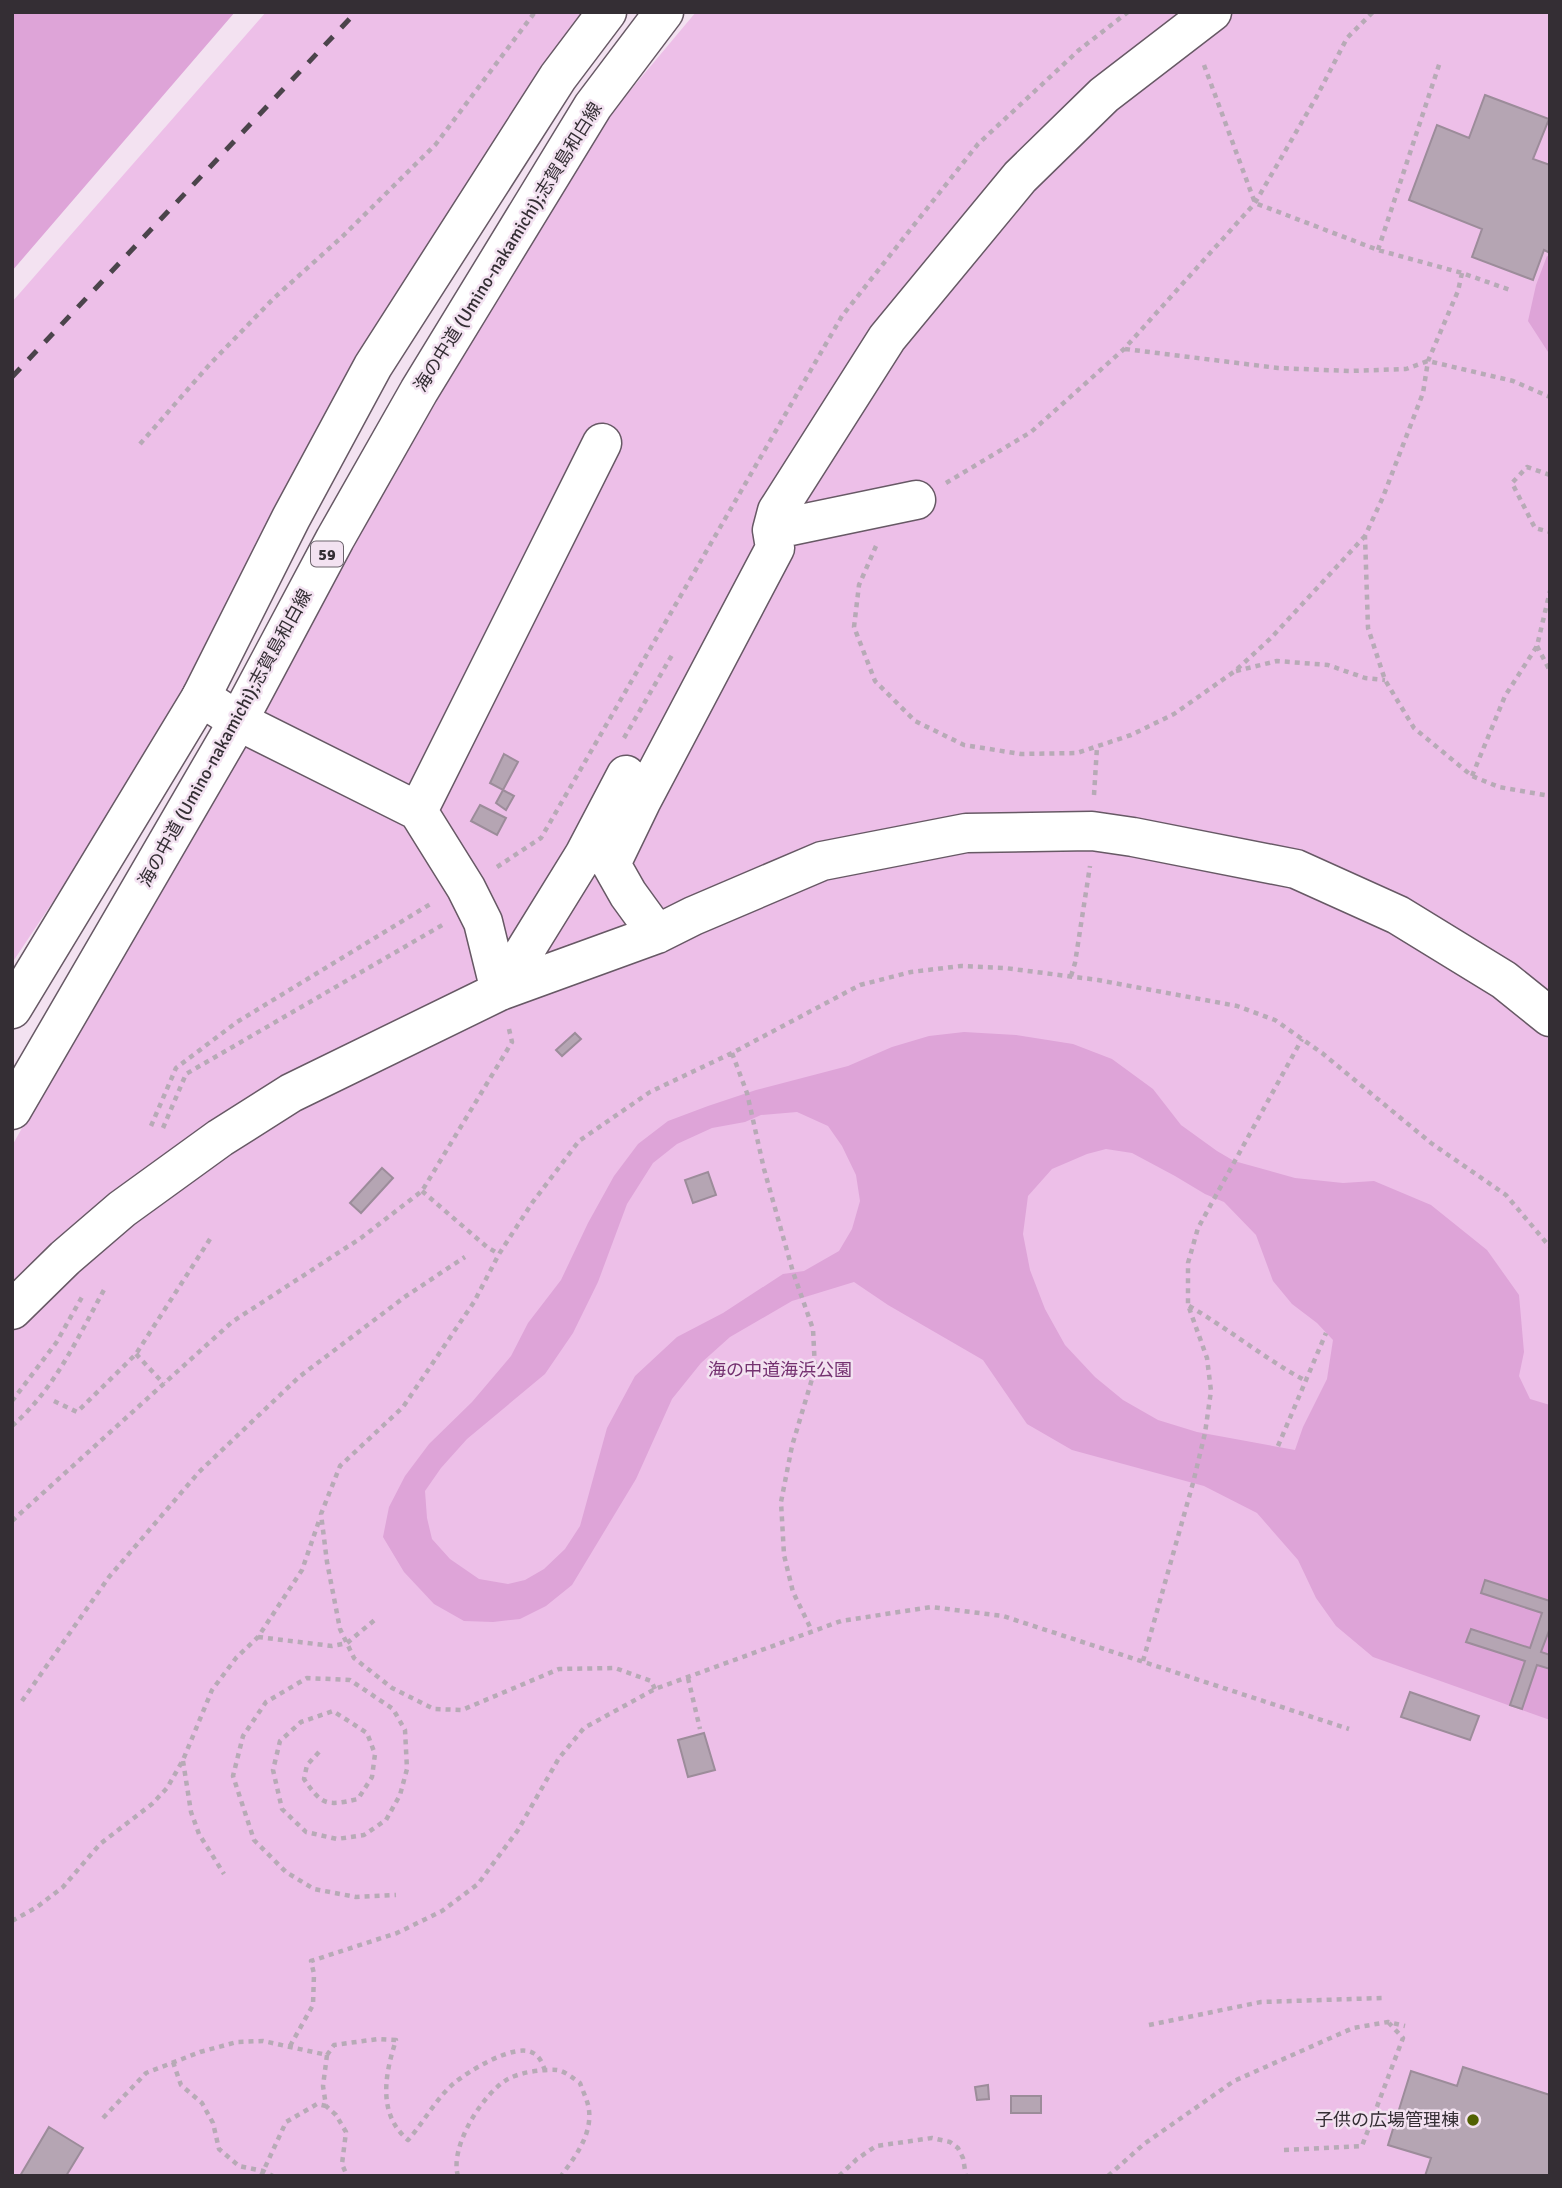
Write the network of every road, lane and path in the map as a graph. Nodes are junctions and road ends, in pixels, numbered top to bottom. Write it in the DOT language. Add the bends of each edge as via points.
graph roads {
  1 [pos="535,12"];
  2 [pos="607,12"];
  3 [pos="664,12"];
  4 [pos="1373,12"];
  5 [pos="1201,21"];
  6 [pos="1440,62"];
  7 [pos="1255,203"];
  8 [pos="1378,250"];
  9 [pos="1462,273"];
  10 [pos="1513,290"];
  11 [pos="1124,349"];
  12 [pos="1428,361"];
  13 [pos="1550,397"];
  14 [pos="602,443"];
  15 [pos="140,444"];
  16 [pos="1550,475"];
  17 [pos="916,500"];
  18 [pos="774,521"];
  19 [pos="1550,532"];
  20 [pos="1364,536"];
  21 [pos="1550,591"];
  22 [pos="1537,646"];
  23 [pos="677,647"];
  24 [pos="1235,671"];
  25 [pos="1550,671"];
  26 [pos="1385,680"];
  27 [pos="201,697"];
  28 [pos="238,721"];
  29 [pos="621,743"];
  30 [pos="1472,776"];
  31 [pos="1550,796"];
  32 [pos="418,811"];
  33 [pos="471,898"];
  34 [pos="657,934"];
  35 [pos="500,991"];
  36 [pos="12,1009"];
  37 [pos="1550,1017"];
  38 [pos="1302,1038"];
  39 [pos="732,1053"];
  40 [pos="12,1110"];
  41 [pos="151,1126"];
  42 [pos="163,1128"];
  43 [pos="422,1191"];
  44 [pos="210,1239"];
  45 [pos="1550,1247"];
  46 [pos="499,1254"];
  47 [pos="465,1257"];
  48 [pos="104,1288"];
  49 [pos="85,1293"];
  50 [pos="1188,1306"];
  51 [pos="12,1310"];
  52 [pos="1326,1333"];
  53 [pos="136,1354"];
  54 [pos="1306,1381"];
  55 [pos="164,1384"];
  56 [pos="12,1401"];
  57 [pos="54,1401"];
  58 [pos="12,1426"];
  59 [pos="1278,1446"];
  60 [pos="321,1514"];
  61 [pos="12,1521"];
  62 [pos="377,1618"];
  63 [pos="812,1631"];
  64 [pos="258,1637"];
  65 [pos="347,1643"];
  66 [pos="1143,1661"];
  67 [pos="688,1678"];
  68 [pos="655,1689"];
  69 [pos="22,1701"];
  70 [pos="699,1729"];
  71 [pos="1349,1729"];
  72 [pos="319,1752"];
  73 [pos="183,1760"];
  74 [pos="224,1874"];
  75 [pos="396,1895"];
  76 [pos="12,1921"];
  77 [pos="1383,1998"];
  78 [pos="1388,2022"];
  79 [pos="1149,2025"];
  80 [pos="1405,2026"];
  81 [pos="290,2046"];
  82 [pos="327,2055"];
  83 [pos="173,2062"];
  84 [pos="545,2071"];
  85 [pos="326,2106"];
  86 [pos="103,2118"];
  87 [pos="1284,2150"];
  88 [pos="262,2173"];
  89 [pos="273,2176"];
  90 [pos="348,2176"];
  91 [pos="458,2176"];
  92 [pos="561,2176"];
  93 [pos="839,2176"];
  94 [pos="966,2176"];
  95 [pos="1108,2176"];
  1 -- 15 [label="path" via="436,144 274,298"];
  2 -- 27 [label="main road" via="551,88 373,366"];
  3 -- 28 [label="main road, 海の中道 (Umino-nakamichi);志賀島和白線 / 59" via="593,106 419,391"];
  4 -- 7 [label="path" via="1347,38"];
  5 -- 7 [label="path" via="1223,112"];
  5 -- 18 [label="main road" via="1104,94 1020,177 887,338"];
  6 -- 8 [label="path"];
  7 -- 8 [label="path"];
  7 -- 11 [label="path"];
  8 -- 9 [label="path"];
  9 -- 10 [label="path"];
  9 -- 12 [label="path"];
  11 -- 12 [label="path" via="1278,368 1349,371 1406,369"];
  11 -- 17 [label="path" via="1031,432"];
  12 -- 13 [label="path" via="1513,381"];
  12 -- 20 [label="path" via="1423,393"];
  14 -- 32 [label="main road"];
  16 -- 19 [label="path" via="1527,467 1512,483 1535,528"];
  17 -- 18 [label="main road"];
  17 -- 24 [label="path" via="875,546 859,585 855,627 875,681 915,721 964,745 1021,754 1077,753 1174,714"];
  18 -- 34 [label="main road" via="775,548 611,864"];
  18 -- 35 [label="main road" via="751,539 584,855"];
  20 -- 24 [label="path"];
  20 -- 26 [label="path" via="1368,628"];
  21 -- 22 [label="path"];
  22 -- 25 [label="path"];
  22 -- 30 [label="path" via="1505,696"];
  23 -- 29 [label="path"];
  24 -- 26 [label="path" via="1278,661 1328,665"];
  26 -- 30 [label="path" via="1414,728"];
  27 -- 28 [label="main road"];
  27 -- 36 [label="main road"];
  28 -- 32 [label="main road"];
  28 -- 40 [label="main road, 海の中道 (Umino-nakamichi);志賀島和白線 / 59"];
  30 -- 31 [label="path" via="1499,787"];
  32 -- 33 [label="main road"];
  33 -- 35 [label="main road" via="483,922"];
  33 -- 41 [label="path" via="438,899 237,1022 176,1068"];
  33 -- 42 [label="path" via="449,922 186,1074"];
  34 -- 35 [label="main road"];
  34 -- 37 [label="main road" via="822,862 966,833 1091,831 1296,869 1398,915 1504,980"];
  35 -- 43 [label="path" via="513,1042"];
  35 -- 51 [label="main road" via="291,1093 220,1138 122,1209"];
  38 -- 39 [label="path" via="1275,1020 1237,1006 1060,974 961,966 860,985"];
  38 -- 45 [label="path" via="1431,1143 1506,1195"];
  38 -- 50 [label="path" via="1198,1228 1188,1263"];
  39 -- 46 [label="path" via="650,1092 579,1141"];
  39 -- 63 [label="path" via="813,1329 815,1369 780,1502 790,1580"];
  43 -- 46 [label="path"];
  43 -- 55 [label="path" via="361,1238 232,1322"];
  44 -- 53 [label="path"];
  46 -- 60 [label="path" via="474,1302 403,1407 340,1466"];
  47 -- 69 [label="path" via="299,1377 199,1472 109,1577"];
  48 -- 58 [label="path" via="62,1367"];
  49 -- 56 [label="path" via="56,1343"];
  50 -- 54 [label="path"];
  50 -- 66 [label="path" via="1206,1358 1211,1391 1193,1483"];
  52 -- 54 [label="path"];
  53 -- 55 [label="path"];
  53 -- 57 [label="path" via="76,1412"];
  54 -- 59 [label="path"];
  55 -- 61 [label="path"];
  60 -- 64 [label="path" via="302,1570"];
  60 -- 65 [label="path" via="340,1629"];
  62 -- 65 [label="path"];
  63 -- 66 [label="path" via="841,1621 930,1607 1003,1616"];
  63 -- 67 [label="path"];
  64 -- 65 [label="path" via="332,1646"];
  64 -- 73 [label="path" via="212,1690"];
  65 -- 68 [label="path" via="355,1658 392,1688 435,1709 462,1710 559,1669 615,1668 651,1681"];
  66 -- 71 [label="path"];
  67 -- 68 [label="path"];
  67 -- 70 [label="path"];
  68 -- 81 [label="path" via="584,1728 559,1758 518,1830 478,1884 442,1911 397,1933 311,1961 313,2006"];
  72 -- 75 [label="path" via="307,1765 304,1779 316,1796 333,1805 358,1799 372,1777 375,1754 367,1733 333,1712 300,1722 280,1741 272,1770 282,1809 306,1832 337,1839 365,1835 386,1821 407,1769 405,1730 399,1719 393,1709 350,1680 307,1678 266,1702 243,1736 233,1776 254,1840 286,1872 314,1888 356,1897"];
  73 -- 74 [label="path" via="191,1812"];
  73 -- 76 [label="path" via="152,1804 100,1844 63,1887"];
  77 -- 79 [label="path" via="1261,2002"];
  78 -- 80 [label="path"];
  78 -- 87 [label="path" via="1403,2038 1362,2146"];
  78 -- 95 [label="path" via="1353,2028 1234,2081 1144,2144"];
  81 -- 82 [label="path"];
  81 -- 83 [label="path" via="237,2042"];
  82 -- 84 [label="path" via="334,2045 396,2040 385,2086 397,2130 408,2140 454,2084 479,2067 522,2050 533,2053"];
  82 -- 85 [label="path"];
  83 -- 86 [label="path" via="146,2073"];
  83 -- 88 [label="path" via="181,2085 202,2104 213,2123 219,2150 239,2166"];
  84 -- 91 [label="path" via="509,2078 491,2093 460,2144"];
  84 -- 92 [label="path" via="560,2070 580,2083 589,2110 588,2133"];
  85 -- 88 [label="path" via="317,2104 286,2122"];
  85 -- 90 [label="path" via="346,2132 342,2164"];
  88 -- 89 [label="path"];
  93 -- 94 [label="path" via="876,2146 932,2138 958,2148"];
}
